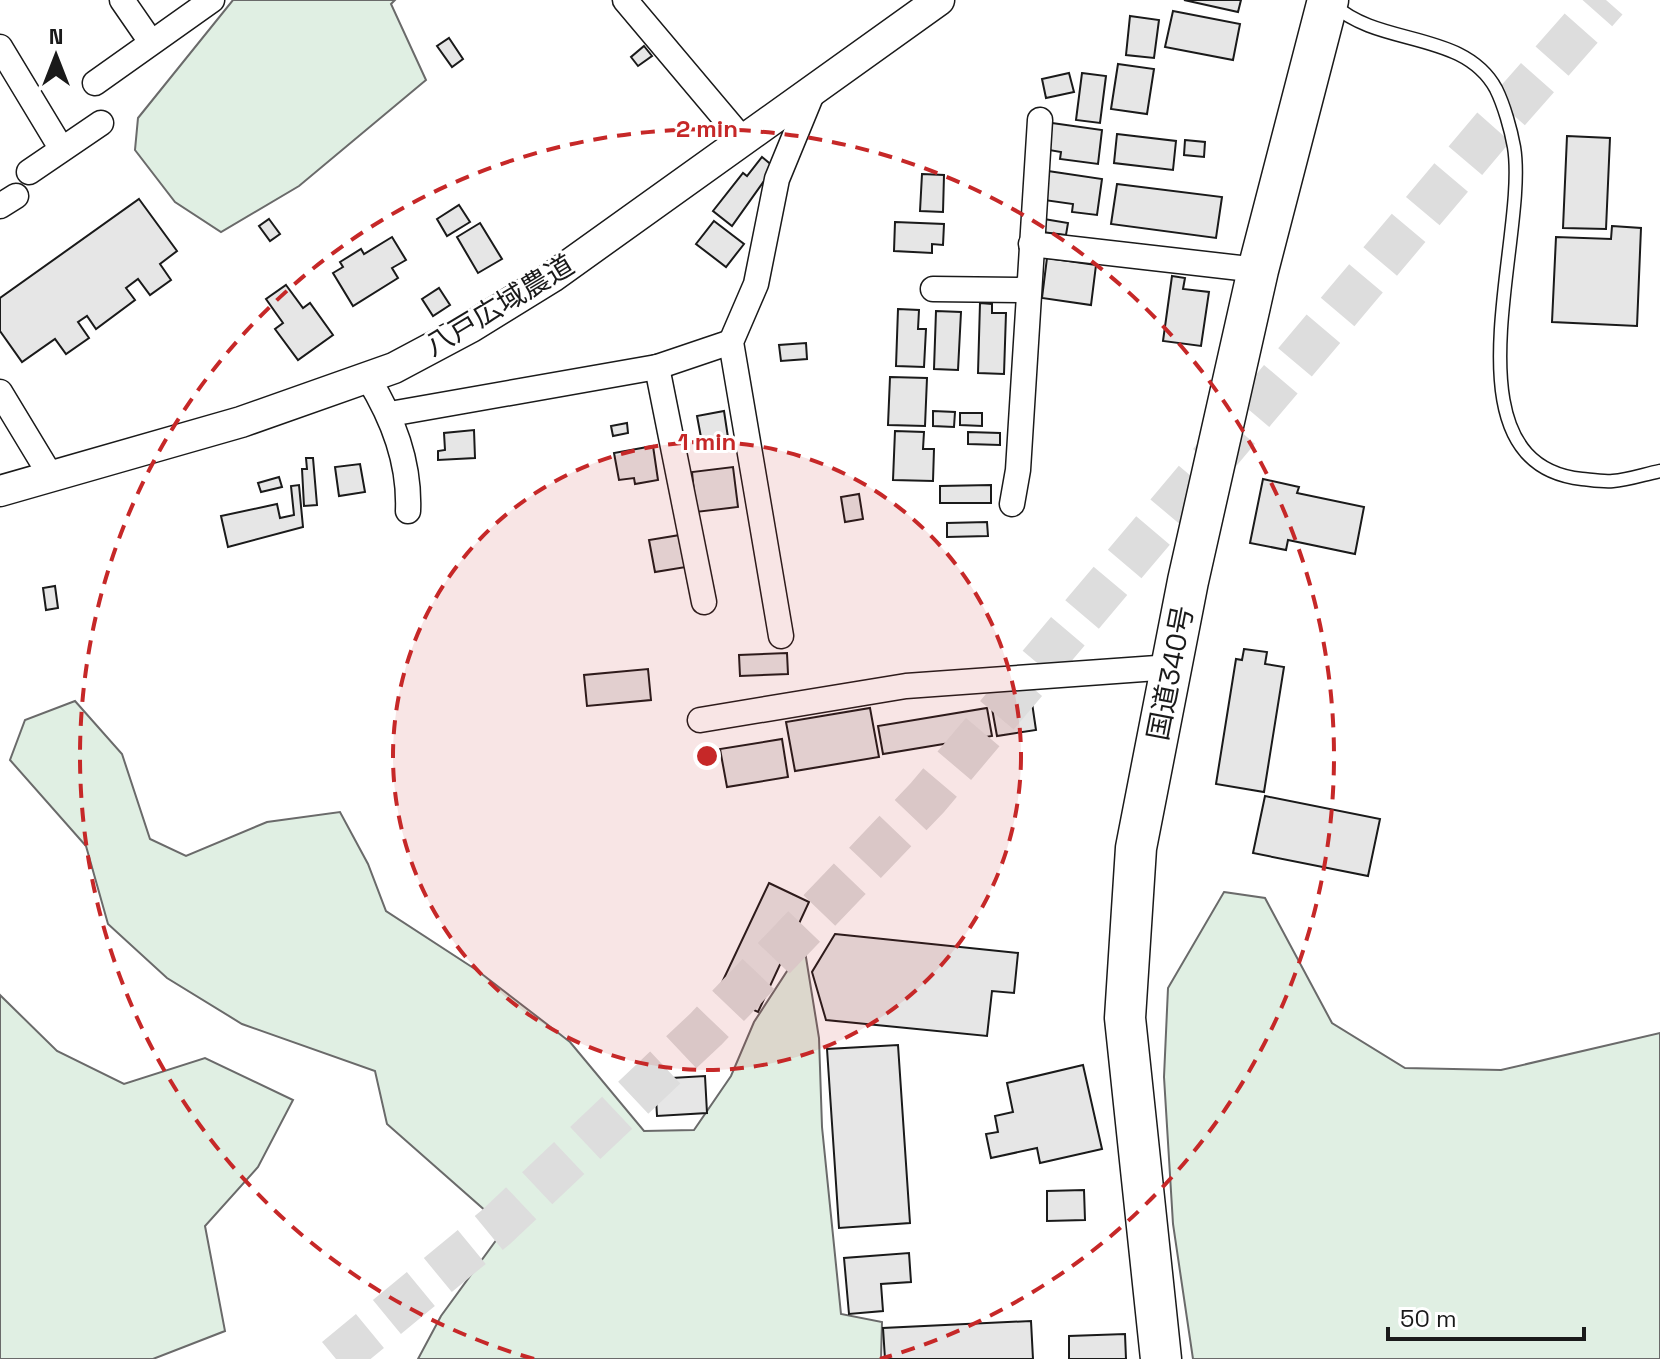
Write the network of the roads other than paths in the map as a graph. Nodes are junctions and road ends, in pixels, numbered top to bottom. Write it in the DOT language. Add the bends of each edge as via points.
graph roads {
  1 [pos="122,0"];
  2 [pos="212,0"];
  3 [pos="625,0"];
  4 [pos="939,0"];
  5 [pos="1328,0"];
  6 [pos="151,42"];
  7 [pos="0,47"];
  8 [pos="95,83"];
  9 [pos="814,89"];
  10 [pos="1040,120"];
  11 [pos="101,123"];
  12 [pos="743,140"];
  13 [pos="61,148"];
  14 [pos="29,172"];
  15 [pos="1031,244"];
  16 [pos="1258,270"];
  17 [pos="933,289"];
  18 [pos="1028,290"];
  19 [pos="731,342"];
  20 [pos="657,367"];
  21 [pos="368,378"];
  22 [pos="0,392"];
  23 [pos="390,414"];
  24 [pos="1660,471"];
  25 [pos="52,478"];
  26 [pos="0,491"];
  27 [pos="1012,504"];
  28 [pos="408,511"];
  29 [pos="704,602"];
  30 [pos="781,636"];
  31 [pos="1171,667"];
  32 [pos="700,720"];
  33 [pos="1161,1359"];
  1 -- 6 [label="street"];
  2 -- 6 [label="street"];
  3 -- 12 [label="street"];
  4 -- 9 [label="street, 八戸広域農道"];
  5 -- 16 [label="highway, 国道340号"];
  5 -- 24 [label="lane" via="1348,18 1390,36 1429,43 1477,63 1496,90 1514,148 1499,378 1510,426 1526,454 1556,476 1611,482"];
  6 -- 8 [label="street"];
  7 -- 13 [label="street"];
  9 -- 12 [label="street, 八戸広域農道"];
  9 -- 19 [label="street" via="777,179 756,284"];
  10 -- 15 [label="street"];
  11 -- 13 [label="street"];
  12 -- 21 [label="street, 八戸広域農道" via="552,277 471,327"];
  13 -- 14 [label="street"];
  15 -- 16 [label="street"];
  15 -- 18 [label="street"];
  16 -- 31 [label="highway, 国道340号"];
  17 -- 18 [label="street"];
  18 -- 27 [label="street"];
  19 -- 20 [label="street"];
  19 -- 30 [label="street"];
  20 -- 23 [label="street"];
  20 -- 29 [label="street"];
  21 -- 23 [label="street"];
  21 -- 25 [label="street, 八戸広域農道"];
  22 -- 25 [label="street"];
  23 -- 28 [label="street"];
  25 -- 26 [label="street, 八戸広域農道"];
  31 -- 32 [label="street" via="906,686"];
  31 -- 33 [label="highway, 国道340号" via="1136,848 1125,1018"];
}
